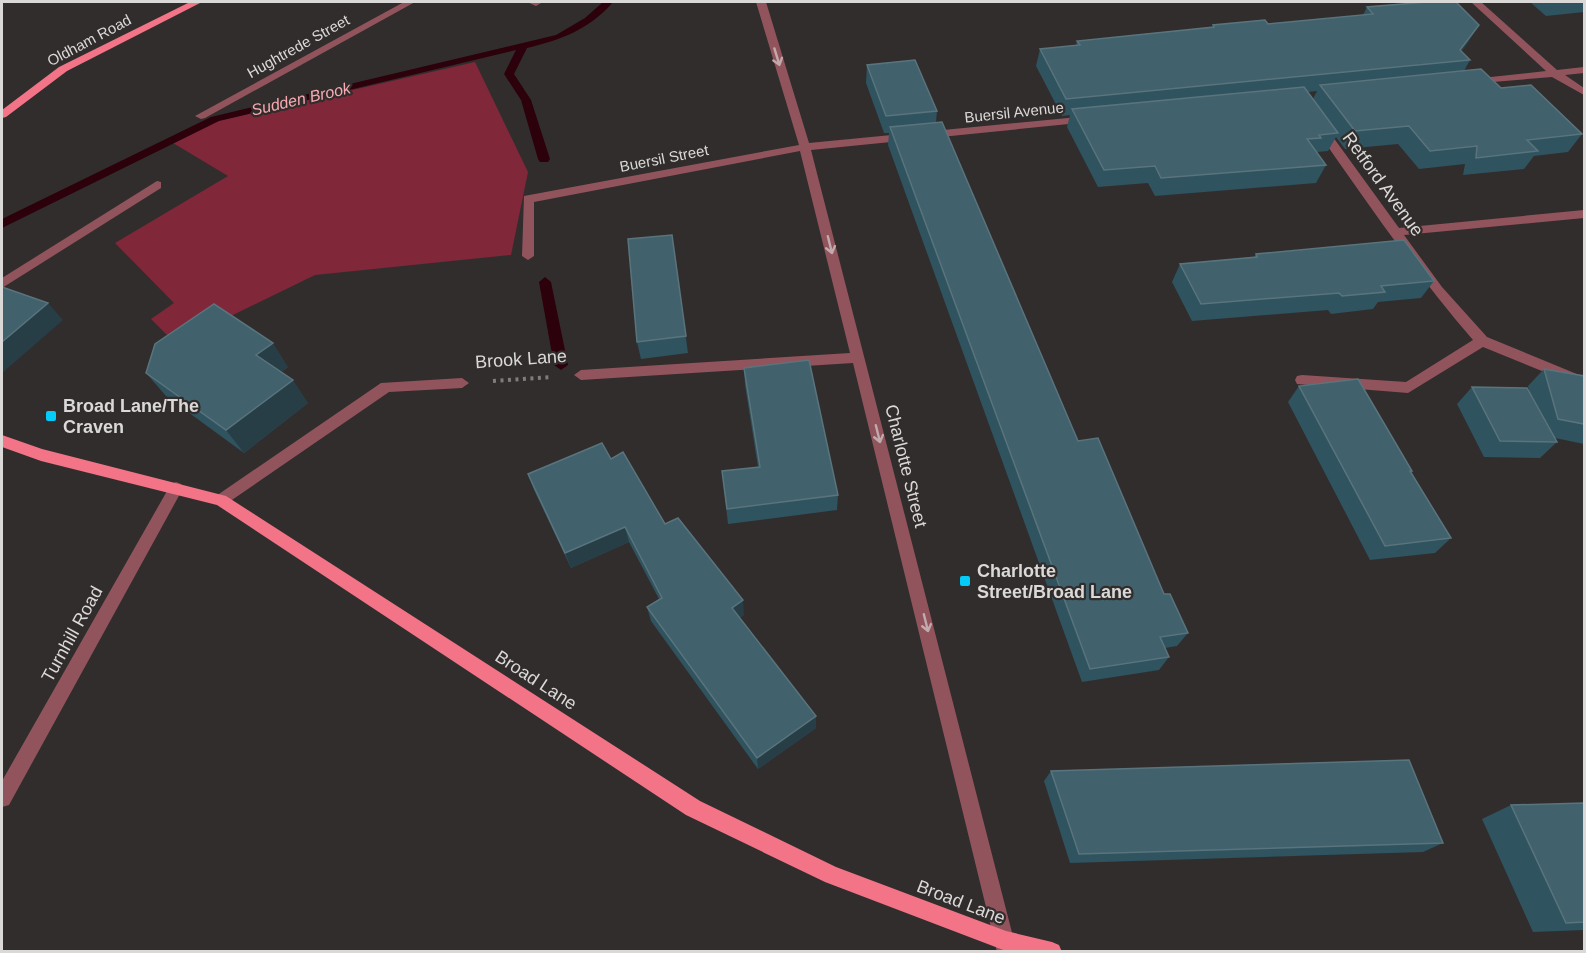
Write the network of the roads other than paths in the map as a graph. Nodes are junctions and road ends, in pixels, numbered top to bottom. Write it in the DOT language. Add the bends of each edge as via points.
graph roads {
  1 [pos="197,2"];
  2 [pos="410,2"];
  3 [pos="760,2"];
  4 [pos="1476,2"];
  5 [pos="1584,70"];
  6 [pos="1554,73"];
  7 [pos="1461,83"];
  8 [pos="1584,92"];
  9 [pos="2,115"];
  10 [pos="201,116"];
  11 [pos="1100,118"];
  12 [pos="1314,118"];
  13 [pos="805,147"];
  14 [pos="157,185"];
  15 [pos="1584,214"];
  16 [pos="1395,232"];
  17 [pos="528,256"];
  18 [pos="2,284"];
  19 [pos="1482,341"];
  20 [pos="858,358"];
  21 [pos="581,375"];
  22 [pos="1302,380"];
  23 [pos="462,383"];
  24 [pos="1584,383"];
  25 [pos="2,441"];
  26 [pos="176,488"];
  27 [pos="221,500"];
  28 [pos="2,798"];
  29 [pos="1006,946"];
  30 [pos="1052,951"];
  1 -- 9 [label="main road, Oldham Road" via="63,69"];
  2 -- 10 [label="street, Hughtrede Street"];
  3 -- 13 [label="street, Charlotte Street, one-way"];
  4 -- 6 [label="street"];
  5 -- 6 [label="street"];
  6 -- 7 [label="street"];
  6 -- 8 [label="street"];
  11 -- 13 [label="street, Buersil Avenue"];
  12 -- 16 [label="street, Retford Avenue"];
  13 -- 17 [label="street, Buersil Street" via="528,199"];
  13 -- 20 [label="street, Charlotte Street, one-way"];
  14 -- 18 [label="street"];
  15 -- 16 [label="street"];
  16 -- 19 [label="street, Retford Avenue" via="1437,290"];
  19 -- 22 [label="street" via="1408,388"];
  19 -- 24 [label="street, Retford Avenue"];
  20 -- 21 [label="street, Brook Lane"];
  20 -- 29 [label="street, Charlotte Street, one-way"];
  23 -- 27 [label="street, Brook Lane" via="386,387"];
  25 -- 26 [label="main road, Broad Lane" via="41,455"];
  26 -- 27 [label="main road, Broad Lane"];
  26 -- 28 [label="street, Turnhill Road"];
  27 -- 29 [label="main road, Broad Lane" via="693,808 832,875"];
  29 -- 30 [label="main road, Broad Lane"];
}
